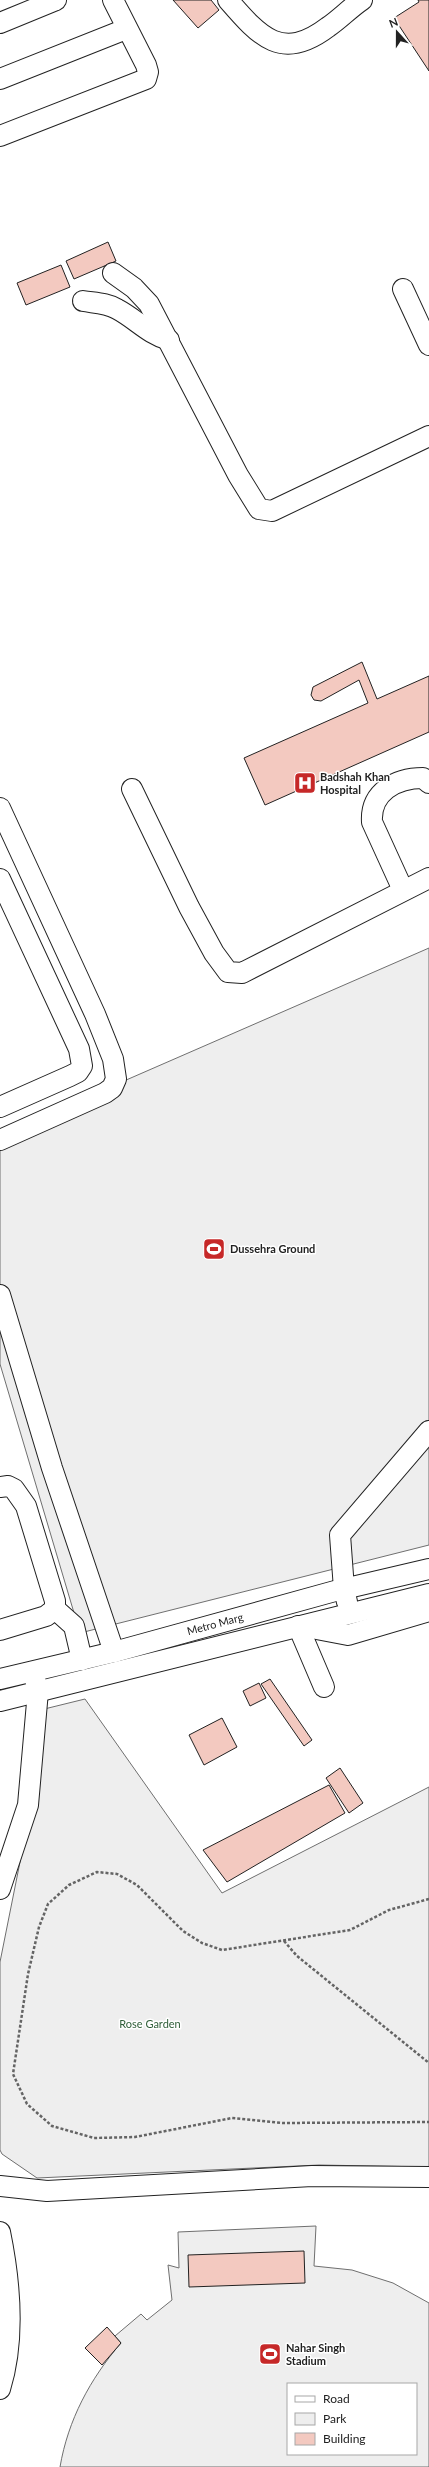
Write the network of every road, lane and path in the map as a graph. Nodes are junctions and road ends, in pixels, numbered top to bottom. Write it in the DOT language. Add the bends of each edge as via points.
graph roads {
  1 [pos="56,0"];
  2 [pos="113,0"];
  3 [pos="228,0"];
  4 [pos="358,1"];
  5 [pos="0,23"];
  6 [pos="126,29"];
  7 [pos="0,79"];
  8 [pos="0,136"];
  9 [pos="113,273"];
  10 [pos="404,289"];
  11 [pos="83,301"];
  12 [pos="169,340"];
  13 [pos="429,345"];
  14 [pos="429,436"];
  15 [pos="429,783"];
  16 [pos="132,789"];
  17 [pos="0,808"];
  18 [pos="0,878"];
  19 [pos="429,878"];
  20 [pos="404,890"];
  21 [pos="0,1107"];
  22 [pos="0,1140"];
  23 [pos="0,1295"];
  24 [pos="429,1431"];
  25 [pos="0,1487"];
  26 [pos="429,1569"];
  27 [pos="344,1589"];
  28 [pos="429,1594"];
  29 [pos="55,1609"];
  30 [pos="429,1611"];
  31 [pos="350,1613"];
  32 [pos="298,1626"];
  33 [pos="0,1630"];
  34 [pos="114,1652"];
  35 [pos="82,1660"];
  36 [pos="33,1671"];
  37 [pos="0,1679"];
  38 [pos="324,1687"];
  39 [pos="38,1691"];
  40 [pos="0,1700"];
  41 [pos="0,1889"];
  42 [pos="429,1899"];
  43 [pos="284,1940"];
  44 [pos="429,2063"];
  45 [pos="429,2122"];
  46 [pos="429,2177"];
  47 [pos="0,2186"];
  48 [pos="0,2232"];
  49 [pos="0,2389"];
  1 -- 5 [label="street"];
  2 -- 6 [label="street"];
  3 -- 4 [label="street" via="260,32 279,44 300,43 314,36"];
  6 -- 7 [label="street"];
  6 -- 8 [label="street" via="146,65 146,79"];
  9 -- 12 [label="street" via="144,297"];
  10 -- 13 [label="street"];
  11 -- 12 [label="street" via="112,306 152,334"];
  12 -- 14 [label="street" via="238,476 259,509 272,510"];
  15 -- 20 [label="street" via="423,778 397,782 385,788 376,799 372,810 372,822"];
  16 -- 20 [label="street" via="189,907 228,972 242,973"];
  17 -- 22 [label="street" via="95,1014 113,1059 116,1079 112,1088 105,1093"];
  18 -- 21 [label="street" via="79,1049 82,1066 74,1074"];
  19 -- 20 [label="street"];
  23 -- 34 [label="street" via="52,1468"];
  24 -- 27 [label="street" via="340,1535"];
  25 -- 29 [label="street" via="14,1489 26,1506 55,1601"];
  26 -- 27 [label="street, Metro Marg"];
  27 -- 31 [label="street"];
  27 -- 34 [label="street, Metro Marg"];
  28 -- 31 [label="street, Metro Marg"];
  29 -- 33 [label="street" via="46,1616"];
  29 -- 35 [label="street" via="74,1626"];
  30 -- 32 [label="street" via="348,1635"];
  31 -- 32 [label="street, Metro Marg"];
  32 -- 38 [label="street"];
  32 -- 39 [label="street, Metro Marg"];
  34 -- 35 [label="street, Metro Marg"];
  35 -- 36 [label="street, Metro Marg"];
  36 -- 37 [label="street, Metro Marg"];
  36 -- 39 [label="street"];
  39 -- 40 [label="street, Metro Marg"];
  39 -- 41 [label="street" via="28,1805"];
  42 -- 43 [label="path" via="389,1910 350,1930"];
  43 -- 44 [label="path" via="297,1956"];
  43 -- 45 [label="path" via="222,1950 202,1943 183,1931 137,1886 117,1874 97,1872 69,1885 48,1904 39,1927 28,1974 13,2074 27,2104 52,2126 94,2138 135,2137 232,2118 283,2123"];
  46 -- 47 [label="street" via="312,2176 47,2191"];
  48 -- 49 [label="street" via="6,2270 8,2323 5,2371"];
}
